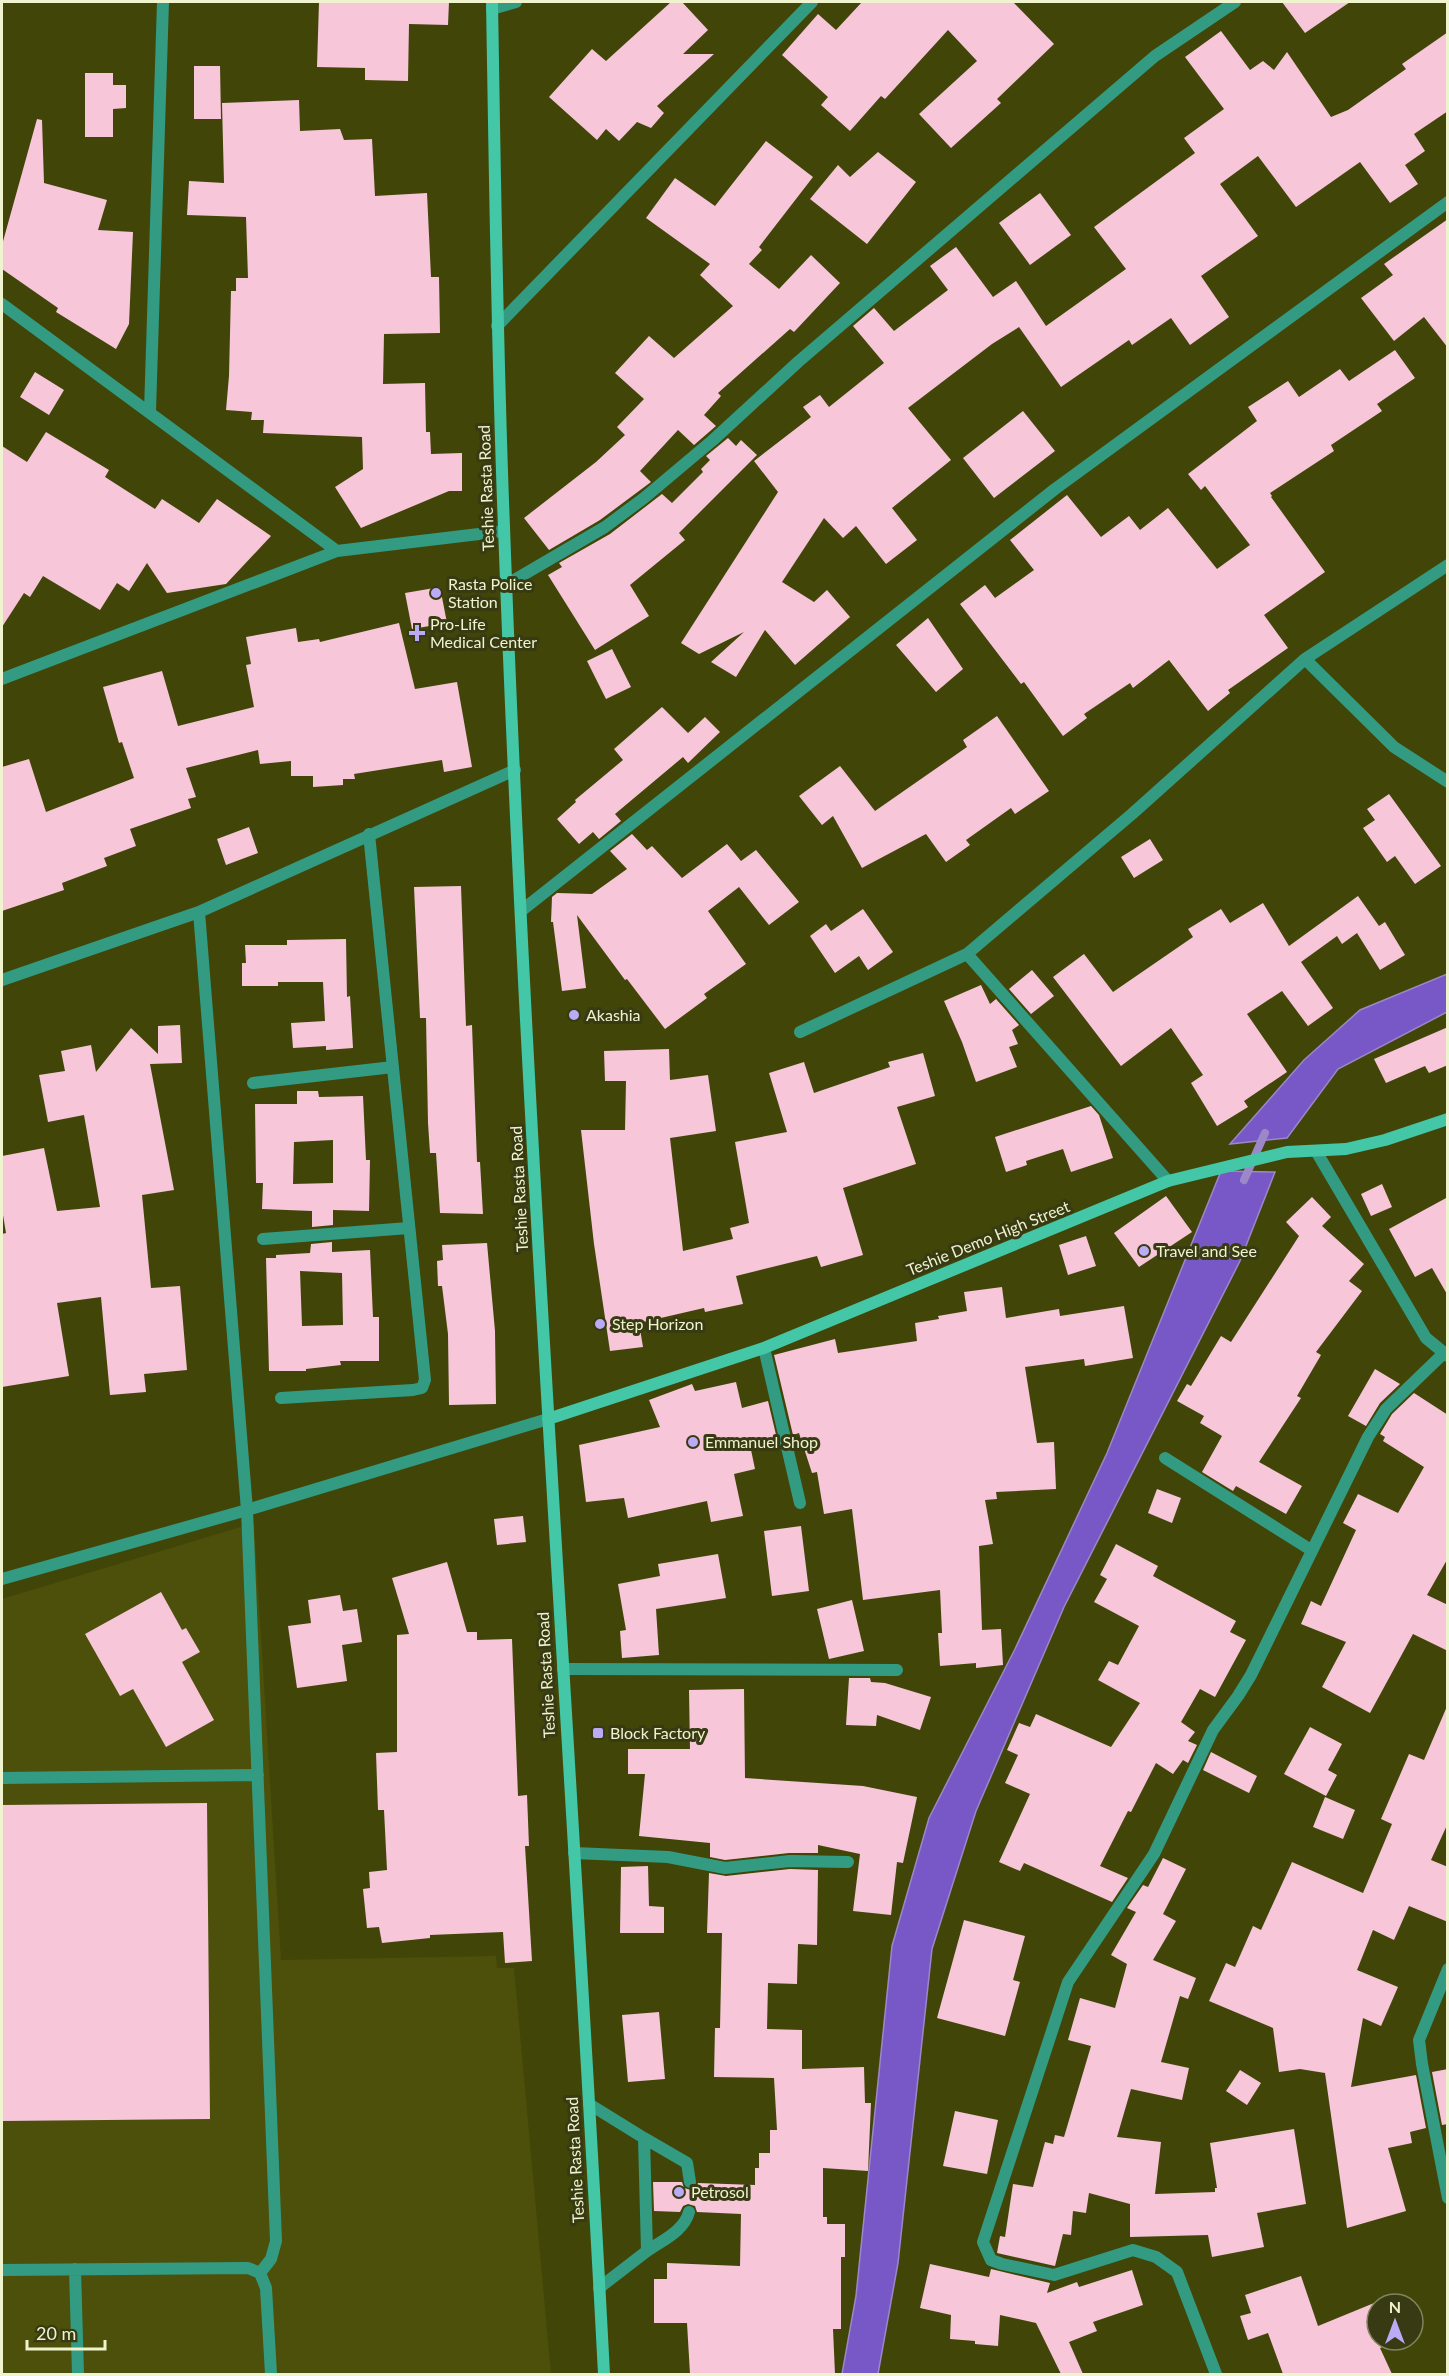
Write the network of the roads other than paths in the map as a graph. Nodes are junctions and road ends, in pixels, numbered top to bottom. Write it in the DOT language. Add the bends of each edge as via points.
graph roads {
  1 [pos="163,2"];
  2 [pos="516,2"];
  3 [pos="812,2"];
  4 [pos="1235,2"];
  5 [pos="492,5"];
  6 [pos="1448,202"];
  7 [pos="2,304"];
  8 [pos="497,326"];
  9 [pos="150,411"];
  10 [pos="504,531"];
  11 [pos="337,551"];
  12 [pos="1448,565"];
  13 [pos="506,578"];
  14 [pos="1305,659"];
  15 [pos="2,679"];
  16 [pos="515,770"];
  17 [pos="1448,782"];
  18 [pos="369,834"];
  19 [pos="199,912"];
  20 [pos="521,912"];
  21 [pos="967,954"];
  22 [pos="2,980"];
  23 [pos="800,1032"];
  24 [pos="393,1067"];
  25 [pos="253,1083"];
  26 [pos="1448,1119"];
  27 [pos="1316,1151"];
  28 [pos="1168,1181"];
  29 [pos="409,1228"];
  30 [pos="263,1239"];
  31 [pos="764,1348"];
  32 [pos="1446,1355"];
  33 [pos="281,1398"];
  34 [pos="548,1419"];
  35 [pos="1165,1458"];
  36 [pos="800,1503"];
  37 [pos="247,1509"];
  38 [pos="1311,1550"];
  39 [pos="2,1579"];
  40 [pos="562,1669"];
  41 [pos="897,1670"];
  42 [pos="258,1775"];
  43 [pos="2,1778"];
  44 [pos="574,1853"];
  45 [pos="848,1862"];
  46 [pos="1448,1969"];
  47 [pos="589,2104"];
  48 [pos="644,2138"];
  49 [pos="690,2182"];
  50 [pos="1448,2198"];
  51 [pos="689,2212"];
  52 [pos="647,2251"];
  53 [pos="75,2269"];
  54 [pos="2,2270"];
  55 [pos="260,2273"];
  56 [pos="599,2288"];
  57 [pos="78,2374"];
  58 [pos="271,2374"];
  59 [pos="604,2374"];
  60 [pos="1216,2374"];
  1 -- 9 [label="street"];
  2 -- 5 [label="street"];
  3 -- 8 [label="street"];
  4 -- 13 [label="street" via="1155,56 644,498 577,544 509,583"];
  5 -- 8 [label="main road, Teshie Rasta Road"];
  6 -- 20 [label="street" via="1054,489"];
  7 -- 9 [label="street"];
  8 -- 10 [label="main road, Teshie Rasta Road"];
  9 -- 11 [label="street"];
  10 -- 11 [label="street"];
  10 -- 13 [label="main road, Teshie Rasta Road"];
  11 -- 15 [label="street"];
  12 -- 14 [label="street"];
  13 -- 16 [label="main road, Teshie Rasta Road"];
  14 -- 17 [label="street" via="1394,747"];
  14 -- 21 [label="street" via="1132,814"];
  16 -- 18 [label="street"];
  16 -- 20 [label="main road, Teshie Rasta Road"];
  18 -- 19 [label="street"];
  18 -- 24 [label="street"];
  19 -- 22 [label="street"];
  19 -- 37 [label="street"];
  20 -- 34 [label="main road, Teshie Rasta Road"];
  21 -- 23 [label="street"];
  21 -- 28 [label="street"];
  24 -- 25 [label="street"];
  24 -- 29 [label="street"];
  26 -- 27 [label="main road, Teshie Demo High Street" via="1385,1140"];
  27 -- 28 [label="main road, Teshie Demo High Street" via="1287,1152"];
  27 -- 32 [label="street" via="1426,1338"];
  28 -- 31 [label="main road, Teshie Demo High Street"];
  29 -- 30 [label="street"];
  29 -- 33 [label="street" via="425,1380 422,1388"];
  31 -- 34 [label="main road, Teshie Demo High Street"];
  31 -- 36 [label="street"];
  32 -- 38 [label="street" via="1386,1409"];
  34 -- 37 [label="street"];
  34 -- 40 [label="main road, Teshie Rasta Road"];
  35 -- 38 [label="street"];
  37 -- 39 [label="street"];
  37 -- 42 [label="street"];
  38 -- 60 [label="street" via="1251,1674 1213,1730 1154,1854 1068,1982 983,2242 991,2260 1054,2275 1133,2250 1156,2257 1177,2272"];
  40 -- 41 [label="street"];
  40 -- 44 [label="main road, Teshie Rasta Road"];
  42 -- 43 [label="street"];
  42 -- 55 [label="street" via="276,2241 271,2259"];
  44 -- 45 [label="street" via="668,1857 725,1868 790,1861"];
  44 -- 47 [label="main road, Teshie Rasta Road"];
  46 -- 50 [label="street" via="1419,2040"];
  47 -- 48 [label="street"];
  47 -- 56 [label="main road, Teshie Rasta Road"];
  48 -- 49 [label="street" via="687,2163"];
  48 -- 52 [label="street"];
  51 -- 52 [label="street" via="679,2229"];
  52 -- 56 [label="street"];
  53 -- 54 [label="street"];
  53 -- 55 [label="street" via="248,2268"];
  53 -- 57 [label="street"];
  55 -- 58 [label="street" via="266,2288"];
  56 -- 59 [label="main road, Teshie Rasta Road"];
}
